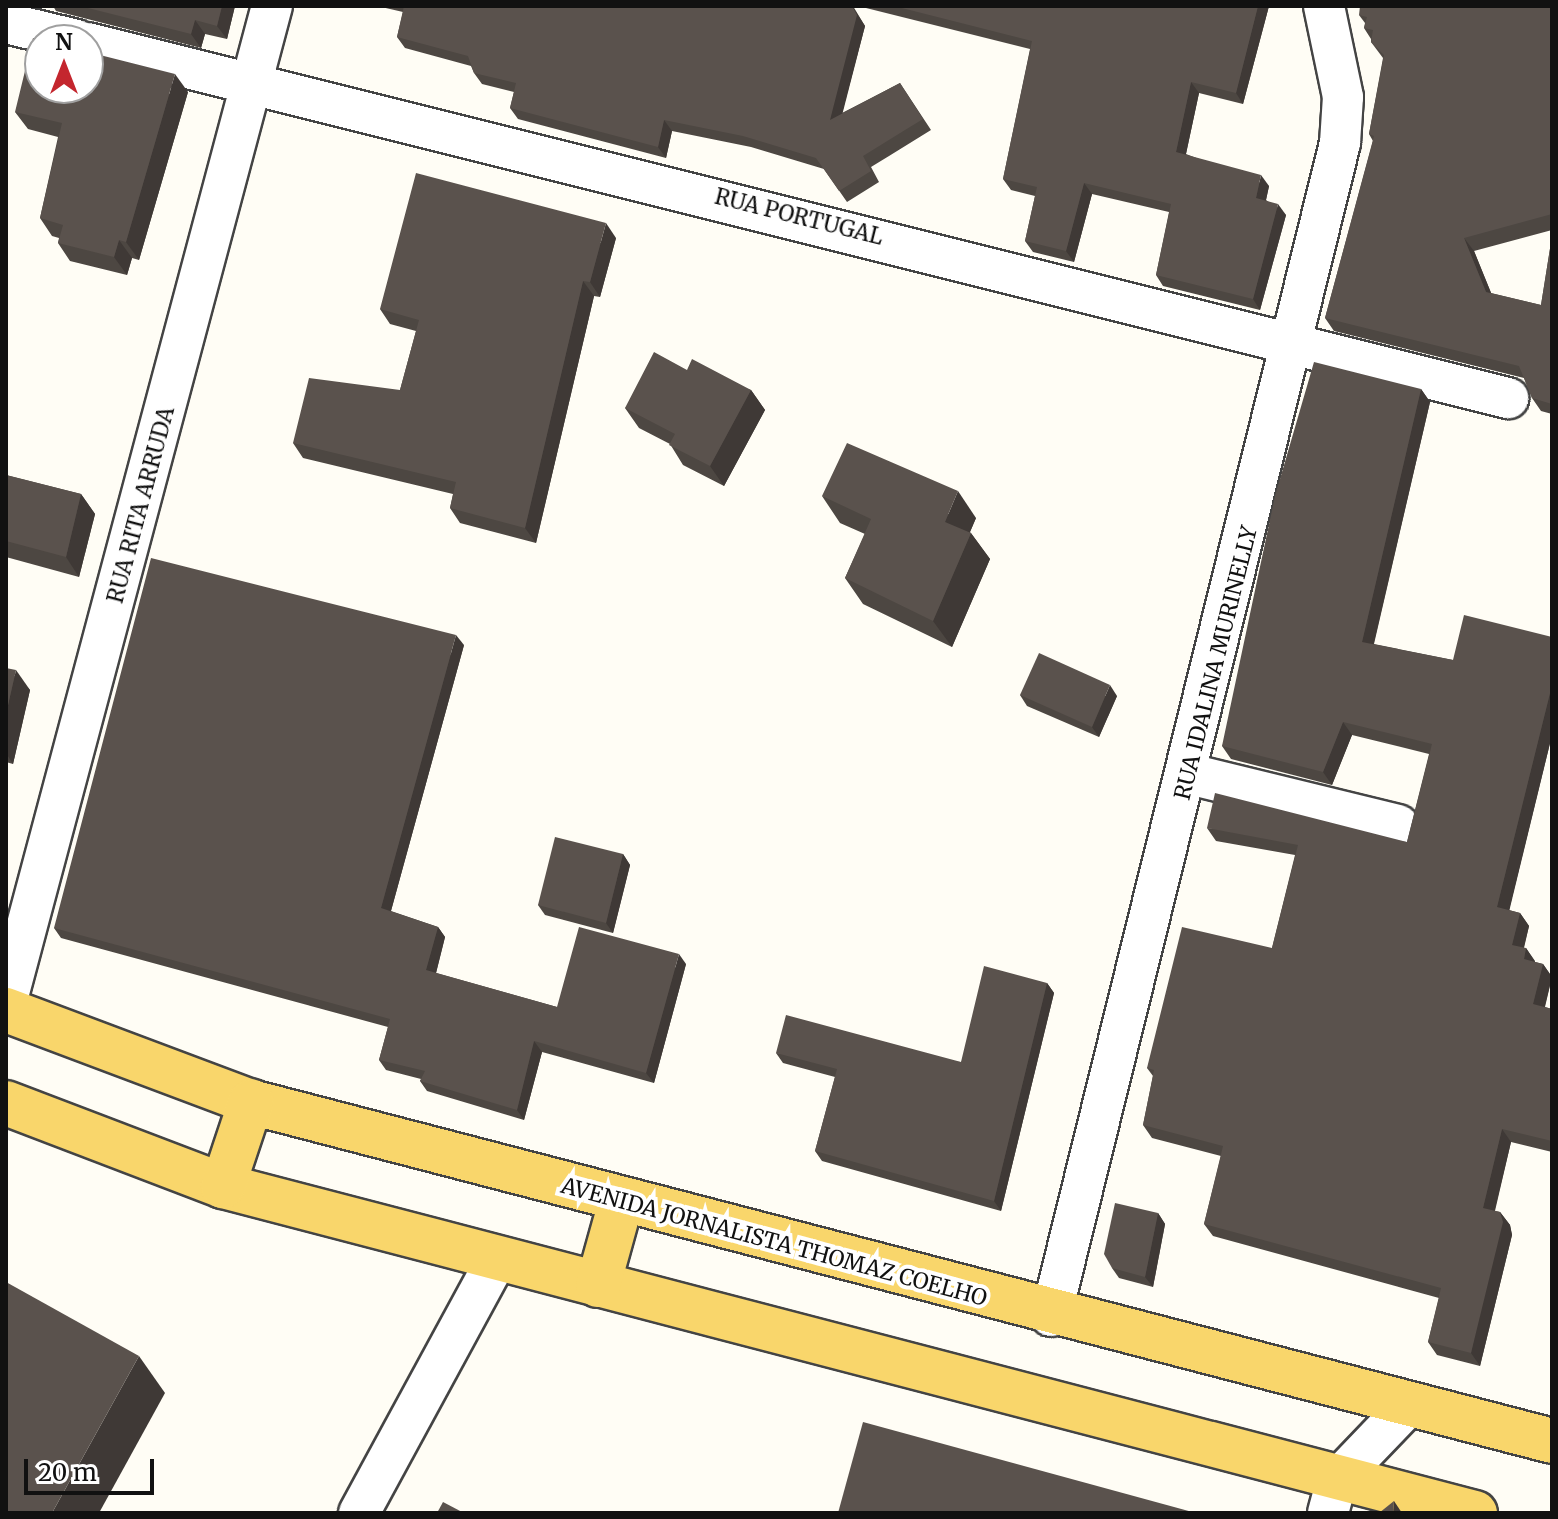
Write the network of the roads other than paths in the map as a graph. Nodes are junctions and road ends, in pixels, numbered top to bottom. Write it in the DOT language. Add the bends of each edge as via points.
graph roads {
  1 [pos="272,6"];
  2 [pos="1324,6"];
  3 [pos="104,47"];
  4 [pos="255,84"];
  5 [pos="1294,339"];
  6 [pos="1508,398"];
  7 [pos="1189,774"];
  8 [pos="1398,825"];
  9 [pos="6,1007"];
  10 [pos="251,1102"];
  11 [pos="6,1103"];
  12 [pos="223,1186"];
  13 [pos="621,1202"];
  14 [pos="497,1259"];
  15 [pos="598,1285"];
  16 [pos="1051,1316"];
  17 [pos="1409,1405"];
  18 [pos="1552,1441"];
  19 [pos="1332,1497"];
  20 [pos="359,1513"];
  21 [pos="1475,1513"];
  1 -- 4 [label="street, RUA RITA ARRUDA"];
  2 -- 5 [label="street, RUA IDALINA MURINELLY" via="1343,97 1340,143"];
  3 -- 4 [label="street, RUA PORTUGAL"];
  4 -- 5 [label="street, RUA PORTUGAL"];
  4 -- 9 [label="street, RUA RITA ARRUDA"];
  5 -- 6 [label="street, RUA PORTUGAL"];
  5 -- 7 [label="street, RUA IDALINA MURINELLY"];
  7 -- 8 [label="street"];
  7 -- 16 [label="street, RUA IDALINA MURINELLY"];
  9 -- 10 [label="main road, AVENIDA JORNALISTA THOMAZ COELHO"];
  10 -- 12 [label="main road"];
  10 -- 13 [label="main road, AVENIDA JORNALISTA THOMAZ COELHO"];
  11 -- 12 [label="main road"];
  12 -- 14 [label="main road"];
  13 -- 15 [label="main road"];
  13 -- 16 [label="main road, AVENIDA JORNALISTA THOMAZ COELHO"];
  14 -- 15 [label="main road"];
  14 -- 20 [label="street"];
  15 -- 19 [label="main road"];
  16 -- 17 [label="main road, AVENIDA JORNALISTA THOMAZ COELHO"];
  17 -- 18 [label="main road, AVENIDA JORNALISTA THOMAZ COELHO"];
  17 -- 19 [label="street"];
  19 -- 21 [label="main road"];
}
